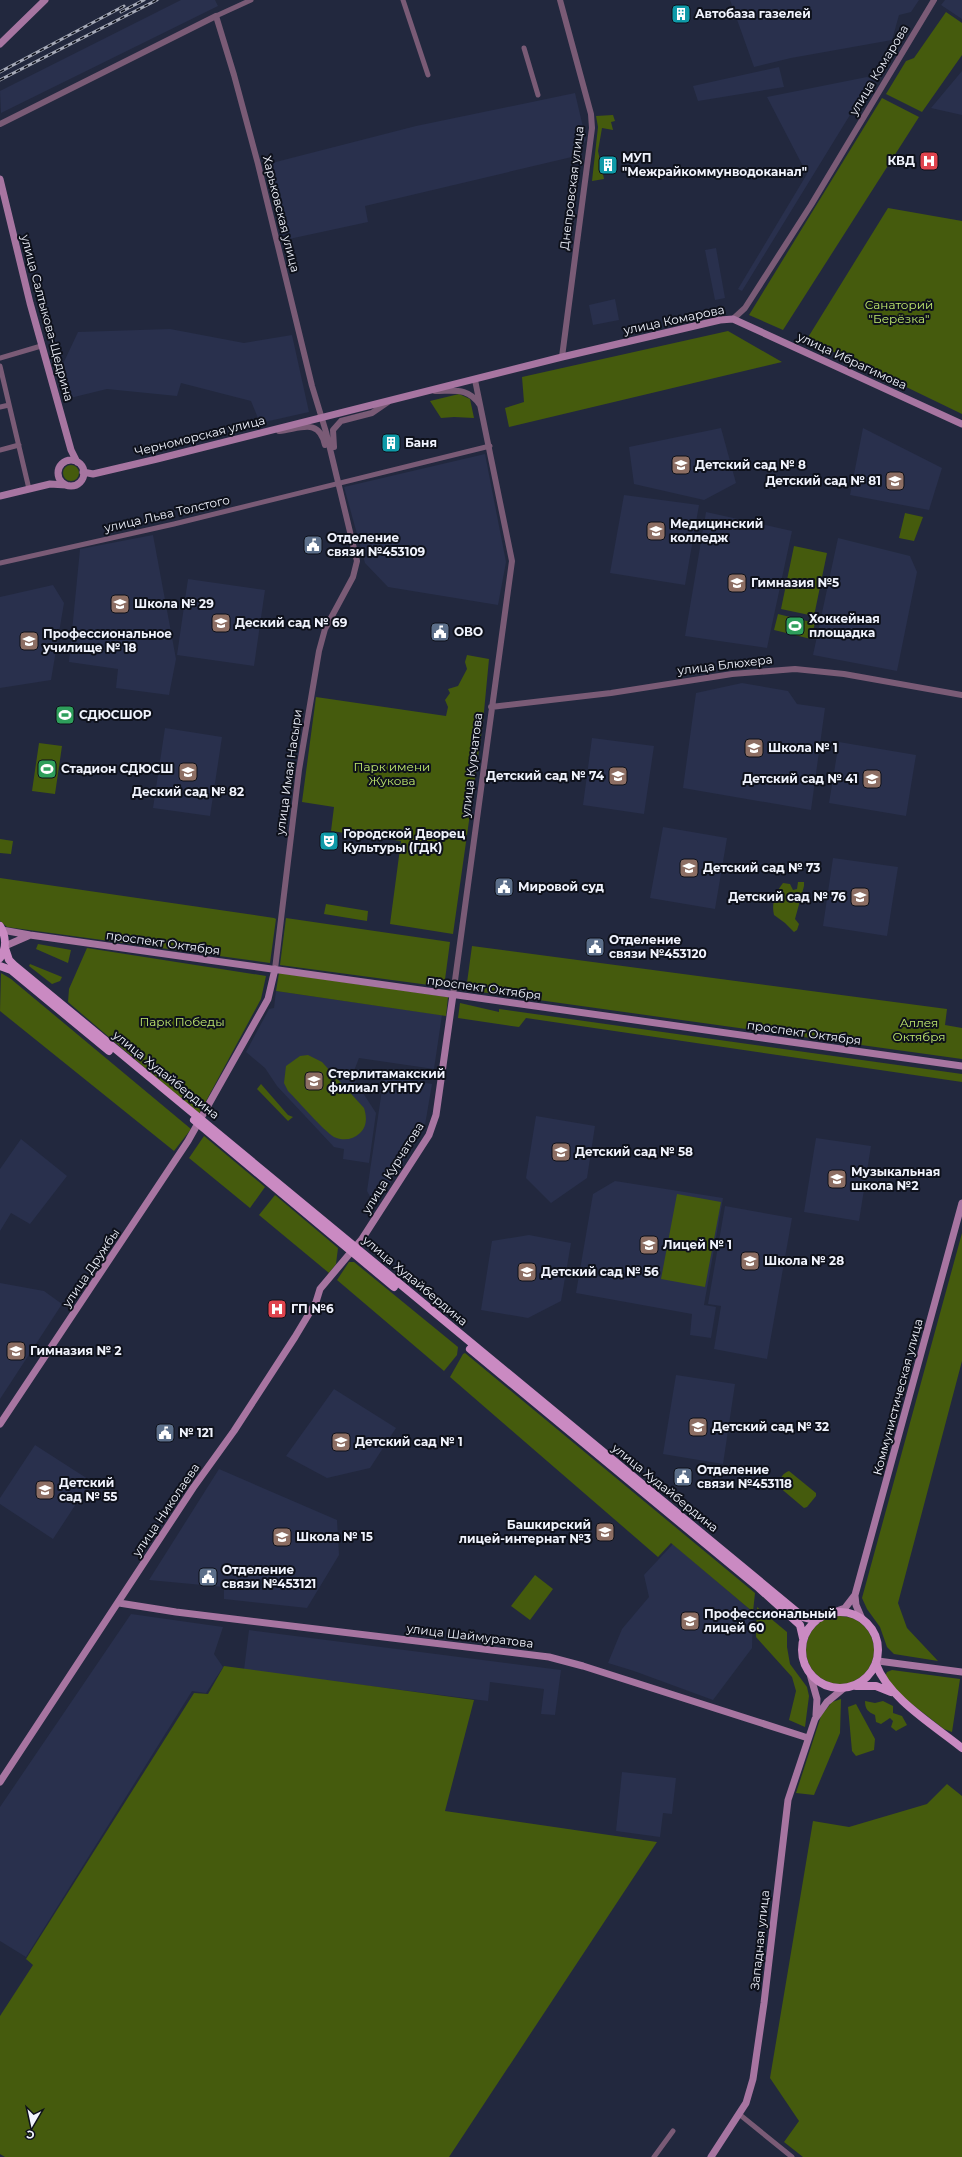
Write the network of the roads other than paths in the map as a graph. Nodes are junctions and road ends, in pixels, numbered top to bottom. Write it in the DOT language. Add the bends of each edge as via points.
graph roads {
  1 [pos="45,0"];
  2 [pos="251,0"];
  3 [pos="403,0"];
  4 [pos="560,0"];
  5 [pos="934,0"];
  6 [pos="216,16"];
  7 [pos="0,44"];
  8 [pos="524,48"];
  9 [pos="428,75"];
  10 [pos="538,95"];
  11 [pos="0,124"];
  12 [pos="0,179"];
  13 [pos="733,319"];
  14 [pos="42,346"];
  15 [pos="562,357"];
  16 [pos="0,358"];
  17 [pos="0,366"];
  18 [pos="475,380"];
  19 [pos="432,391"];
  20 [pos="388,402"];
  21 [pos="9,405"];
  22 [pos="0,407"];
  23 [pos="482,408"];
  24 [pos="322,417"];
  25 [pos="962,424"];
  26 [pos="270,431"];
  27 [pos="19,445"];
  28 [pos="490,446"];
  29 [pos="0,450"];
  30 [pos="71,450"];
  31 [pos="66,461"];
  32 [pos="77,462"];
  33 [pos="83,472"];
  34 [pos="58,473"];
  35 [pos="94,474"];
  36 [pos="337,476"];
  37 [pos="79,483"];
  38 [pos="50,484"];
  39 [pos="339,484"];
  40 [pos="67,485"];
  41 [pos="29,489"];
  42 [pos="0,496"];
  43 [pos="0,563"];
  44 [pos="962,695"];
  45 [pos="491,707"];
  46 [pos="1,928"];
  47 [pos="30,936"];
  48 [pos="5,947"];
  49 [pos="0,958"];
  50 [pos="0,966"];
  51 [pos="274,969"];
  52 [pos="453,995"];
  53 [pos="962,1066"];
  54 [pos="199,1121"];
  55 [pos="962,1203"];
  56 [pos="960,1216"];
  57 [pos="354,1250"];
  58 [pos="0,1424"];
  59 [pos="855,1596"];
  60 [pos="119,1603"];
  61 [pos="834,1612"];
  62 [pos="820,1618"];
  63 [pos="862,1619"];
  64 [pos="803,1638"];
  65 [pos="877,1663"];
  66 [pos="962,1672"];
  67 [pos="810,1674"];
  68 [pos="854,1686"];
  69 [pos="844,1688"];
  70 [pos="894,1693"];
  71 [pos="815,1719"];
  72 [pos="808,1738"];
  73 [pos="962,1748"];
  74 [pos="0,1782"];
  75 [pos="739,2114"];
  76 [pos="673,2131"];
  77 [pos="654,2157"];
  78 [pos="711,2157"];
  79 [pos="792,2157"];
  1 -- 7 [label="main road"];
  2 -- 6 [label="street"];
  3 -- 9 [label="street"];
  4 -- 15 [label="street, Днепровская улица" via="589,106 592,128"];
  5 -- 13 [label="street, улица Комарова" via="811,205 745,308"];
  6 -- 11 [label="street"];
  6 -- 24 [label="street, Харьковская улица" via="254,149 312,386"];
  8 -- 10 [label="street"];
  12 -- 14 [label="main road, улица Салтыкова-Щедрина"];
  13 -- 15 [label="main road, улица Комарова"];
  13 -- 25 [label="main road, улица Ибрагимова"];
  14 -- 16 [label="street"];
  14 -- 30 [label="main road, улица Салтыкова-Щедрина"];
  15 -- 18 [label="main road, улица Комарова"];
  17 -- 21 [label="street"];
  18 -- 19 [label="main road, улица Комарова"];
  18 -- 23 [label="street, улица Курчатова"];
  19 -- 20 [label="main road, улица Комарова"];
  19 -- 23 [label="street" via="466,392 472,395"];
  20 -- 24 [label="main road, улица Комарова"];
  20 -- 36 [label="street" via="372,414 342,421 333,430"];
  21 -- 22 [label="street"];
  21 -- 27 [label="street"];
  23 -- 28 [label="street, улица Курчатова"];
  24 -- 26 [label="main road, Черноморская улица"];
  24 -- 36 [label="street, улица Имая Насыри"];
  26 -- 35 [label="main road, Черноморская улица"];
  26 -- 36 [label="street" via="308,426 317,429 324,437 331,467"];
  27 -- 29 [label="street"];
  27 -- 41 [label="street"];
  28 -- 39 [label="street, улица Льва Толстого"];
  28 -- 45 [label="street, улица Курчатова" via="512,561"];
  30 -- 31 [label="main road"];
  30 -- 32 [label="main road, улица Салтыкова-Щедрина"];
  31 -- 32 [label="main road"];
  31 -- 34 [label="main road" via="60,466"];
  32 -- 33 [label="main road"];
  33 -- 35 [label="main road, Черноморская улица"];
  33 -- 37 [label="main road"];
  34 -- 38 [label="main road"];
  34 -- 40 [label="main road" via="61,481"];
  35 -- 37 [label="main road"];
  36 -- 39 [label="street, улица Имая Насыри"];
  37 -- 40 [label="main road"];
  38 -- 40 [label="main road"];
  38 -- 41 [label="main road"];
  39 -- 43 [label="street, улица Льва Толстого"];
  39 -- 51 [label="street, улица Имая Насыри" via="357,565 351,582 325,629 319,651 299,770"];
  41 -- 42 [label="main road"];
  44 -- 45 [label="street, улица Блюхера" via="844,674 795,669 732,674 597,695"];
  45 -- 52 [label="street, улица Курчатова"];
  46 -- 47 [label="main road, проспект Октября"];
  46 -- 48 [label="main road, улица Худайбердина"];
  47 -- 48 [label="main road" via="20,938"];
  47 -- 51 [label="main road, проспект Октября"];
  48 -- 49 [label="main road"];
  48 -- 54 [label="main road, улица Худайбердина" via="9,960 14,965"];
  50 -- 54 [label="main road, улица Худайбердина" via="11,970"];
  51 -- 52 [label="main road, проспект Октября"];
  51 -- 54 [label="main road, улица Имая Насыри" via="268,999"];
  52 -- 53 [label="main road, проспект Октября"];
  52 -- 57 [label="main road, улица Курчатова" via="433,1126"];
  54 -- 57 [label="main road, улица Худайбердина"];
  54 -- 58 [label="main road, улица Дружбы"];
  55 -- 56 [label="main road, Коммунистическая улица"];
  56 -- 59 [label="main road, Коммунистическая улица"];
  57 -- 60 [label="main road, улица Николаева" via="320,1289 316,1302 291,1343"];
  57 -- 62 [label="main road, улица Худайбердина" via="803,1617"];
  57 -- 64 [label="main road, улица Худайбердина" via="759,1588 800,1625"];
  59 -- 61 [label="main road" via="845,1608"];
  59 -- 63 [label="main road"];
  60 -- 72 [label="main road, улица Шаймуратова" via="549,1657"];
  60 -- 74 [label="main road, улица Николаева"];
  61 -- 62 [label="main road"];
  61 -- 63 [label="main road" via="845,1612"];
  62 -- 64 [label="main road" via="812,1624"];
  63 -- 65 [label="main road" via="869,1625 878,1641"];
  64 -- 67 [label="main road" via="802,1658"];
  65 -- 66 [label="main road"];
  65 -- 68 [label="main road" via="864,1681"];
  65 -- 70 [label="main road" via="882,1679"];
  67 -- 69 [label="main road" via="824,1686"];
  67 -- 71 [label="main road, Западная улица" via="817,1699"];
  68 -- 69 [label="main road"];
  68 -- 70 [label="main road" via="876,1686"];
  69 -- 71 [label="main road, Западная улица" via="827,1702"];
  70 -- 73 [label="main road"];
  71 -- 72 [label="main road, Западная улица"];
  72 -- 75 [label="main road, Западная улица" via="788,1800 756,2062 751,2088"];
  75 -- 78 [label="main road, Западная улица"];
  75 -- 79 [label="street"];
  76 -- 77 [label="street"];
}
